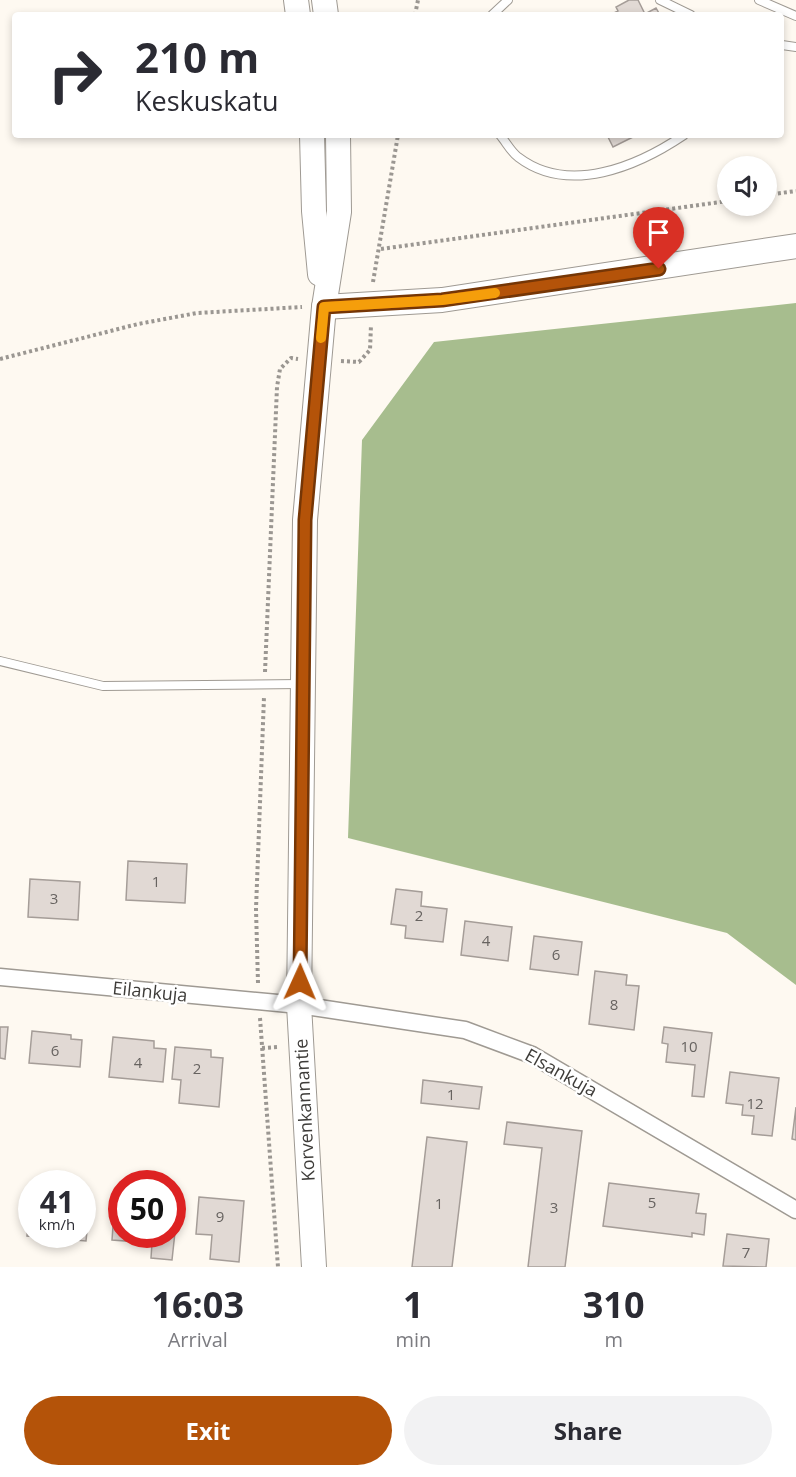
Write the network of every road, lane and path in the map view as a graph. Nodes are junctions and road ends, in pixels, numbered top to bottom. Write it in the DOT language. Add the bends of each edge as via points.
graph roads {
  1 [pos="508,0"];
  2 [pos="660,0"];
  3 [pos="759,0"];
  4 [pos="495,12"];
  5 [pos="685,12"];
  6 [pos="796,16"];
  7 [pos="312,138"];
  8 [pos="338,138"];
  9 [pos="502,138"];
  10 [pos="680,138"];
  11 [pos="796,191"];
  12 [pos="777,194"];
  13 [pos="717,203"];
  14 [pos="796,246"];
  15 [pos="381,249"];
  16 [pos="324,307"];
  17 [pos="0,359"];
  18 [pos="277,387"];
  19 [pos="0,661"];
  20 [pos="303,684"];
  21 [pos="265,685"];
  22 [pos="0,977"];
  23 [pos="259,1003"];
  24 [pos="299,1005"];
  25 [pos="796,1210"];
  26 [pos="278,1267"];
  27 [pos="314,1267"];
  1 -- 4 [label="lane"];
  2 -- 5 [label="lane"];
  3 -- 6 [label="lane"];
  7 -- 16 [label="main road, Korvenkannantie" via="314,211"];
  8 -- 16 [label="main road, Korvenkannantie" via="339,212"];
  9 -- 10 [label="lane" via="517,156 552,174 600,175 651,157"];
  11 -- 12 [label="path"];
  13 -- 15 [label="path"];
  14 -- 16 [label="main road" via="442,300"];
  16 -- 17 [label="path" via="197,313"];
  16 -- 20 [label="main road, Korvenkannantie" via="305,520"];
  18 -- 21 [label="path"];
  19 -- 21 [label="lane" via="103,686"];
  20 -- 21 [label="lane"];
  20 -- 24 [label="main road, Korvenkannantie"];
  21 -- 23 [label="path" via="256,909"];
  22 -- 23 [label="street, Eilankuja"];
  23 -- 24 [label="street, Eilankuja"];
  23 -- 26 [label="path"];
  24 -- 25 [label="street, Elsankuja" via="465,1030 532,1055"];
  24 -- 27 [label="main road, Korvenkannantie"];
}
